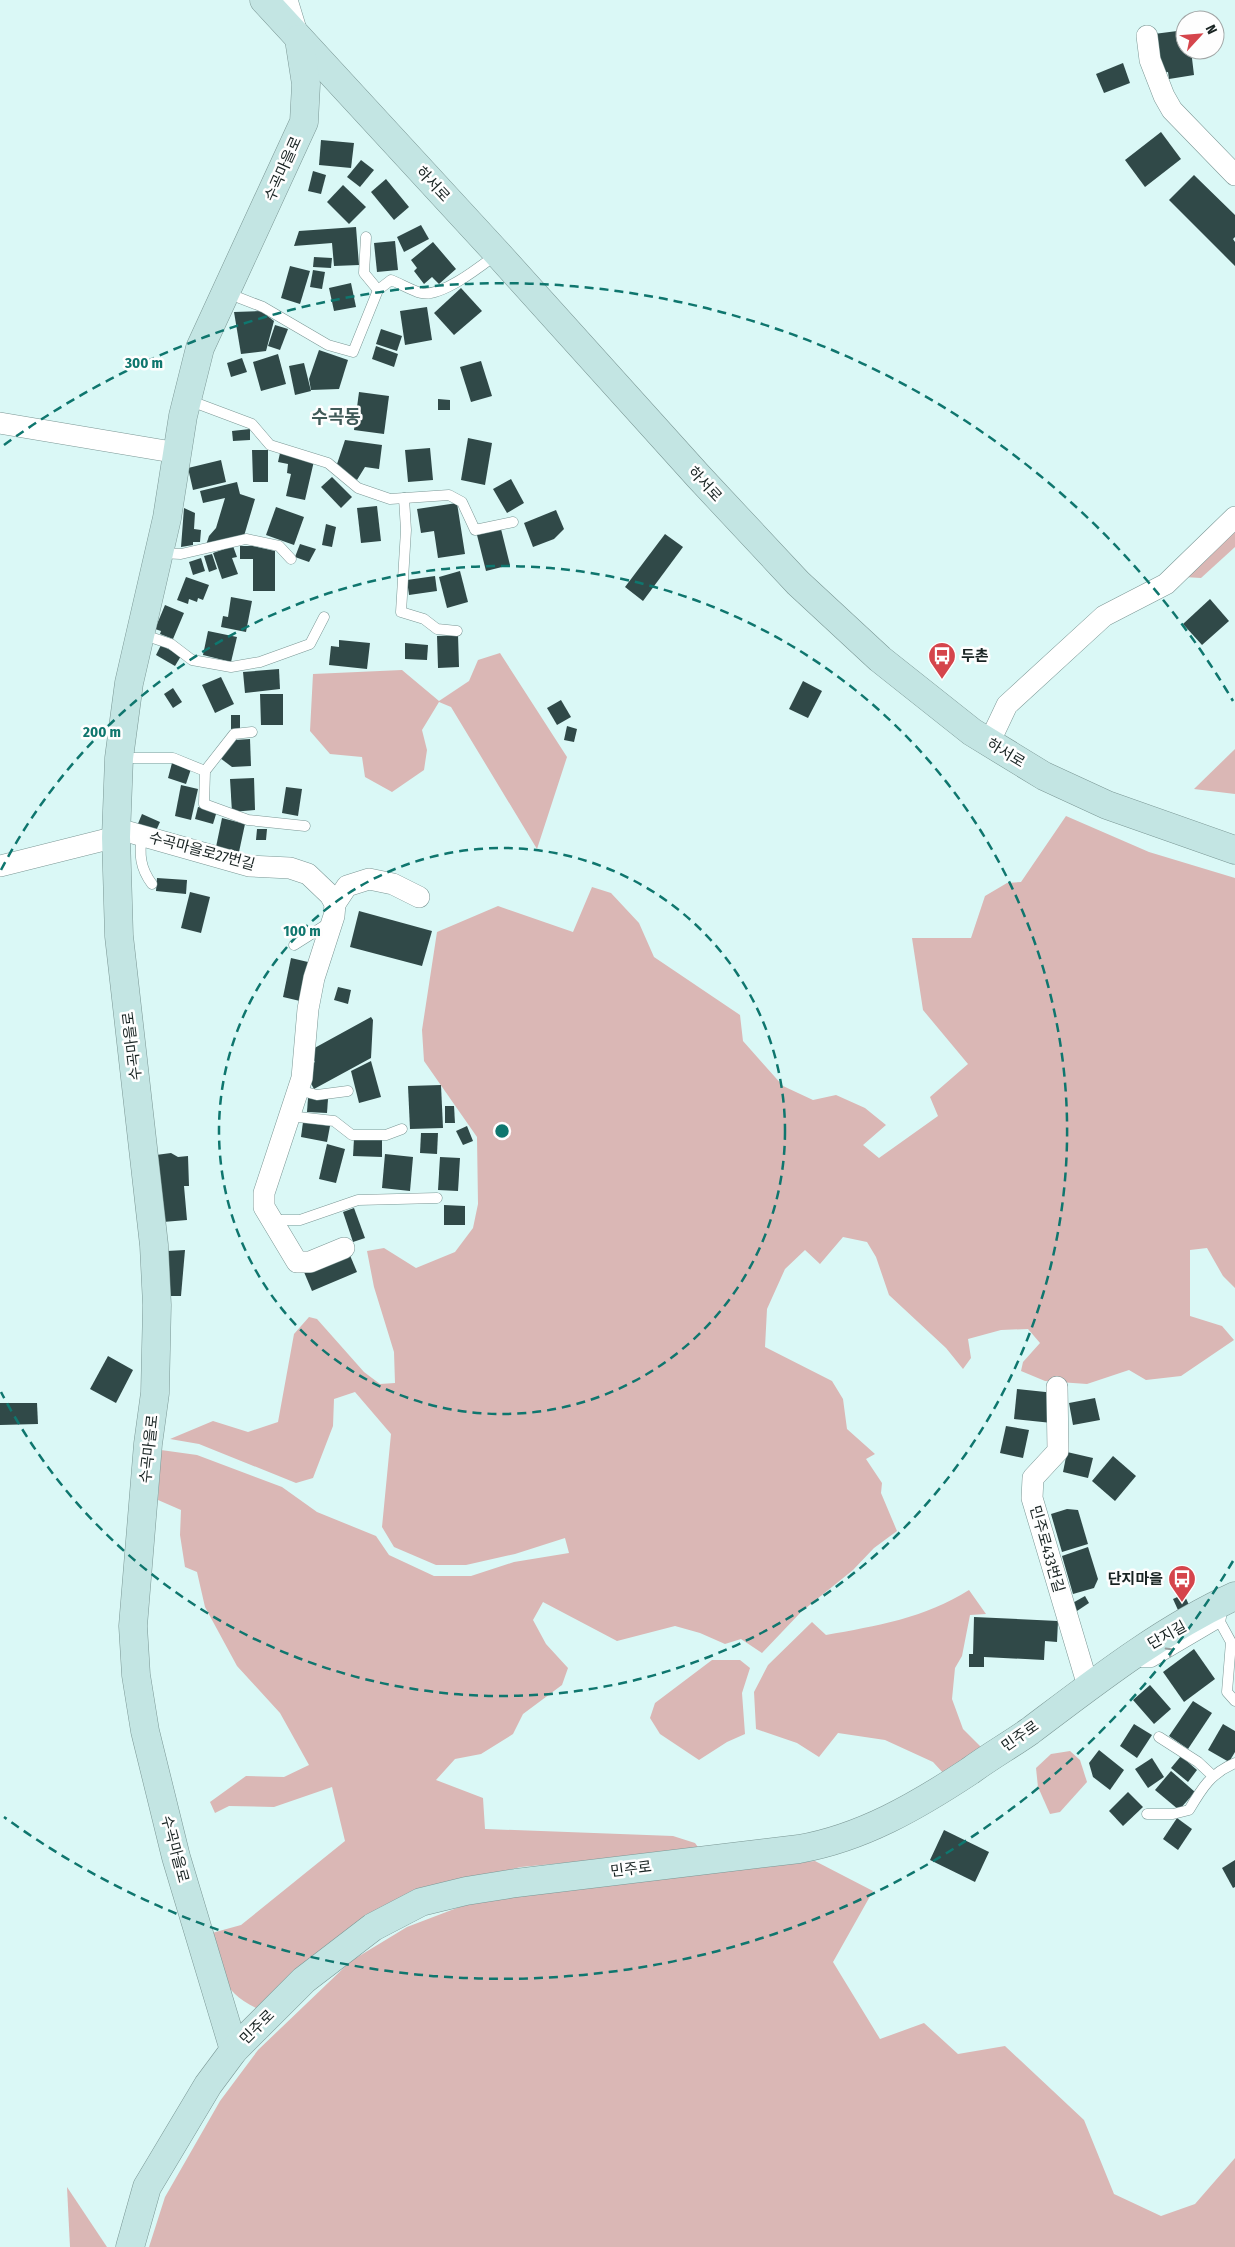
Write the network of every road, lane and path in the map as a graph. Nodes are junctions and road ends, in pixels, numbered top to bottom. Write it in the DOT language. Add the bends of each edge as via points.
graph roads {
  1 [pos="264,0"];
  2 [pos="287,0"];
  3 [pos="1147,36"];
  4 [pos="299,39"];
  5 [pos="1235,175"];
  6 [pos="366,237"];
  7 [pos="498,254"];
  8 [pos="378,290"];
  9 [pos="227,292"];
  10 [pos="187,399"];
  11 [pos="0,423"];
  12 [pos="178,453"];
  13 [pos="404,498"];
  14 [pos="1235,518"];
  15 [pos="513,522"];
  16 [pos="159,553"];
  17 [pos="291,559"];
  18 [pos="324,618"];
  19 [pos="457,631"];
  20 [pos="140,634"];
  21 [pos="252,732"];
  22 [pos="989,743"];
  23 [pos="119,758"];
  24 [pos="205,771"];
  25 [pos="306,826"];
  26 [pos="129,836"];
  27 [pos="1235,850"];
  28 [pos="0,866"];
  29 [pos="152,884"];
  30 [pos="419,897"];
  31 [pos="335,904"];
  32 [pos="331,928"];
  33 [pos="294,945"];
  34 [pos="298,1090"];
  35 [pos="348,1091"];
  36 [pos="289,1116"];
  37 [pos="402,1129"];
  38 [pos="437,1198"];
  39 [pos="271,1220"];
  40 [pos="344,1248"];
  41 [pos="1057,1387"];
  42 [pos="1226,1606"];
  43 [pos="1088,1686"];
  44 [pos="1235,1701"];
  45 [pos="1159,1737"];
  46 [pos="1235,1763"];
  47 [pos="1214,1776"];
  48 [pos="1147,1814"];
  49 [pos="234,2050"];
  50 [pos="130,2247"];
  1 -- 4 [label="street, 하서로"];
  2 -- 4 [label="street"];
  3 -- 5 [label="street" via="1150,60 1172,110"];
  4 -- 7 [label="street, 하서로"];
  4 -- 9 [label="street, 수곡마을로" via="306,84 304,122"];
  6 -- 8 [label="lane" via="364,273"];
  7 -- 8 [label="lane" via="436,292 422,293 392,280"];
  7 -- 22 [label="street, 하서로" via="798,583 930,701"];
  8 -- 9 [label="lane" via="353,352 328,345 263,307"];
  9 -- 10 [label="street, 수곡마을로" via="200,348"];
  10 -- 12 [label="street, 수곡마을로"];
  10 -- 13 [label="lane" via="252,424 270,445 328,463 358,488 390,499"];
  11 -- 12 [label="street"];
  12 -- 16 [label="street, 수곡마을로"];
  13 -- 15 [label="lane" via="448,495 462,502 475,530"];
  13 -- 19 [label="lane" via="406,530 401,612 424,619 437,629"];
  14 -- 22 [label="street" via="1166,584 1097,622 1007,705"];
  16 -- 17 [label="lane" via="181,554 246,539 279,546"];
  16 -- 20 [label="street, 수곡마을로"];
  18 -- 20 [label="lane" via="310,644 260,662 231,667 192,660 171,644"];
  20 -- 23 [label="street, 수곡마을로" via="129,682"];
  21 -- 24 [label="lane" via="234,734"];
  22 -- 27 [label="street, 하서로" via="1044,776 1107,805"];
  23 -- 24 [label="lane" via="172,758"];
  23 -- 26 [label="street, 수곡마을로"];
  24 -- 25 [label="lane" via="204,804 248,820"];
  26 -- 28 [label="street"];
  26 -- 29 [label="lane" via="140,852 143,872"];
  26 -- 31 [label="street, 수곡마을로27번길" via="249,866 290,868 308,874 330,894"];
  26 -- 49 [label="street, 수곡마을로" via="119,936 153,1235 157,1305 155,1392 134,1626 136,1675 145,1731 176,1857"];
  30 -- 31 [label="street" via="393,884 368,879 347,886"];
  31 -- 32 [label="street"];
  32 -- 33 [label="lane" via="324,926"];
  32 -- 34 [label="street" via="314,978"];
  34 -- 35 [label="lane" via="317,1094"];
  34 -- 36 [label="street"];
  36 -- 37 [label="lane" via="334,1121 352,1135 386,1134"];
  36 -- 39 [label="street" via="264,1193 264,1207"];
  38 -- 39 [label="lane" via="358,1200 300,1220"];
  39 -- 40 [label="street" via="297,1262 310,1262"];
  41 -- 43 [label="street, 민주로433번길" via="1058,1451 1033,1478 1032,1498"];
  42 -- 43 [label="street, 민주로" via="1190,1618"];
  42 -- 44 [label="lane" via="1231,1642 1228,1692"];
  43 -- 49 [label="street, 민주로" via="1028,1732 921,1803 829,1842 798,1849 516,1883 421,1902 373,1927 338,1952 304,1980"];
  45 -- 47 [label="lane"];
  46 -- 47 [label="lane"];
  47 -- 48 [label="lane" via="1205,1783 1189,1810"];
  49 -- 50 [label="street, 민주로" via="208,2086 147,2187"];
}
